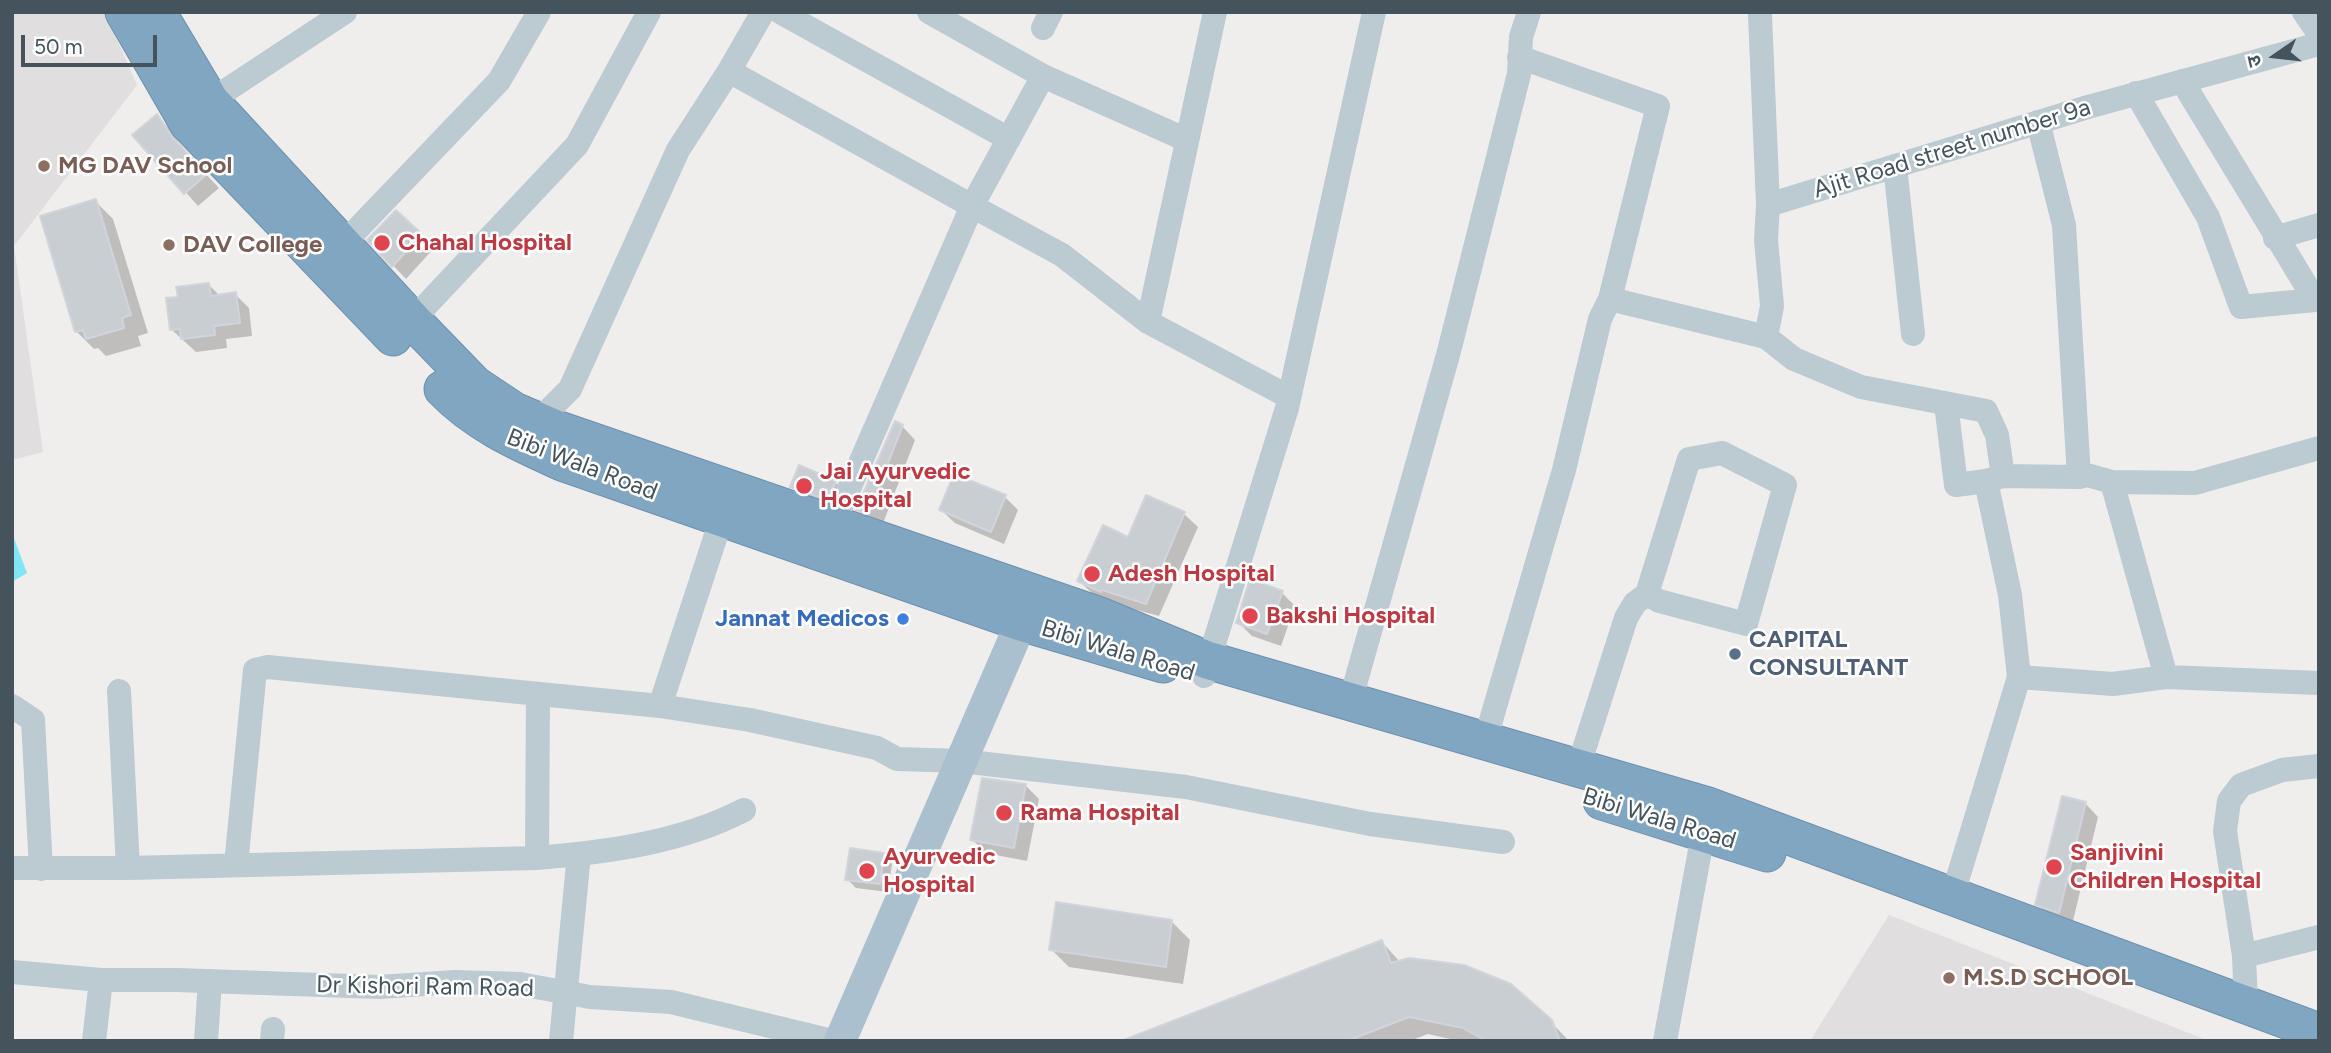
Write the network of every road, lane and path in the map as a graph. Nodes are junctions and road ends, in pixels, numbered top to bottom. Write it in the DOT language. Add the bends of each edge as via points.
graph roads {
  1 [pos="124,12"];
  2 [pos="157,12"];
  3 [pos="345,12"];
  4 [pos="539,12"];
  5 [pos="649,12"];
  6 [pos="763,12"];
  7 [pos="780,12"];
  8 [pos="929,12"];
  9 [pos="1214,12"];
  10 [pos="1374,12"];
  11 [pos="1529,12"];
  12 [pos="2304,12"];
  13 [pos="1764,13"];
  14 [pos="2319,34"];
  15 [pos="2319,44"];
  16 [pos="1519,57"];
  17 [pos="729,71"];
  18 [pos="1043,76"];
  19 [pos="2182,81"];
  20 [pos="2136,93"];
  21 [pos="210,100"];
  22 [pos="2038,122"];
  23 [pos="1009,139"];
  24 [pos="1187,140"];
  25 [pos="1895,166"];
  26 [pos="1768,205"];
  27 [pos="972,206"];
  28 [pos="2319,225"];
  29 [pos="2275,238"];
  30 [pos="342,245"];
  31 [pos="1610,299"];
  32 [pos="1148,322"];
  33 [pos="404,329"];
  34 [pos="1913,334"];
  35 [pos="1766,337"];
  36 [pos="1289,397"];
  37 [pos="1946,404"];
  38 [pos="538,421"];
  39 [pos="2319,448"];
  40 [pos="2079,477"];
  41 [pos="1995,478"];
  42 [pos="2112,482"];
  43 [pos="722,517"];
  44 [pos="834,523"];
  45 [pos="1647,594"];
  46 [pos="1027,607"];
  47 [pos="1206,668"];
  48 [pos="2019,677"];
  49 [pos="2166,677"];
  50 [pos="2319,683"];
  51 [pos="119,691"];
  52 [pos="538,694"];
  53 [pos="1350,702"];
  54 [pos="12,706"];
  55 [pos="660,706"];
  56 [pos="1485,741"];
  57 [pos="961,761"];
  58 [pos="2319,766"];
  59 [pos="1578,768"];
  60 [pos="744,810"];
  61 [pos="1706,820"];
  62 [pos="1503,842"];
  63 [pos="579,854"];
  64 [pos="537,858"];
  65 [pos="236,866"];
  66 [pos="12,868"];
  67 [pos="128,868"];
  68 [pos="41,869"];
  69 [pos="1952,897"];
  70 [pos="2319,937"];
  71 [pos="2244,956"];
  72 [pos="12,972"];
  73 [pos="101,980"];
  74 [pos="210,981"];
  75 [pos="566,992"];
  76 [pos="2246,1005"];
  77 [pos="2319,1032"];
  78 [pos="94,1041"];
  79 [pos="205,1041"];
  80 [pos="561,1041"];
  81 [pos="832,1041"];
  82 [pos="840,1041"];
  83 [pos="1665,1041"];
  84 [pos="2277,1041"];
  1 -- 33 [label="highway, Bibi Wala Road" via="188,122"];
  2 -- 21 [label="highway"];
  3 -- 21 [label="street"];
  4 -- 30 [label="street" via="499,81"];
  5 -- 33 [label="street" via="577,145"];
  6 -- 17 [label="street"];
  7 -- 23 [label="street"];
  8 -- 18 [label="street"];
  9 -- 24 [label="street"];
  10 -- 36 [label="street"];
  11 -- 16 [label="street"];
  12 -- 14 [label="street"];
  13 -- 26 [label="street"];
  15 -- 19 [label="street, Ajit Road street number 9a"];
  16 -- 31 [label="street" via="1658,106"];
  16 -- 53 [label="street" via="1519,74 1448,355"];
  17 -- 27 [label="street"];
  17 -- 38 [label="street" via="678,150 570,389"];
  18 -- 23 [label="street"];
  18 -- 24 [label="street"];
  19 -- 20 [label="street, Ajit Road street number 9a"];
  19 -- 29 [label="street"];
  20 -- 22 [label="street, Ajit Road street number 9a"];
  20 -- 29 [label="street" via="2208,217 2241,307 2315,300"];
  21 -- 30 [label="highway"];
  22 -- 25 [label="street, Ajit Road street number 9a"];
  22 -- 40 [label="street" via="2064,225"];
  23 -- 27 [label="street"];
  24 -- 32 [label="street"];
  25 -- 26 [label="street, Ajit Road street number 9a"];
  25 -- 34 [label="street"];
  26 -- 35 [label="street" via="1772,306"];
  27 -- 32 [label="street" via="1062,255"];
  27 -- 44 [label="street"];
  28 -- 29 [label="street"];
  30 -- 33 [label="highway"];
  31 -- 35 [label="street"];
  31 -- 56 [label="street" via="1600,318 1564,470"];
  32 -- 36 [label="street"];
  33 -- 38 [label="highway" via="475,385"];
  33 -- 43 [label="highway, Bibi Wala Road" via="455,401 505,436 562,462"];
  35 -- 37 [label="street" via="1794,359 1861,387"];
  36 -- 47 [label="street"];
  37 -- 41 [label="street" via="1986,411 1997,435"];
  37 -- 41 [label="street" via="1956,485"];
  38 -- 44 [label="highway"];
  39 -- 42 [label="street" via="2195,484"];
  40 -- 41 [label="street"];
  40 -- 42 [label="street"];
  41 -- 48 [label="street"];
  42 -- 49 [label="street"];
  43 -- 46 [label="highway, Bibi Wala Road"];
  43 -- 55 [label="street"];
  44 -- 46 [label="highway"];
  45 -- 45 [label="street" via="1689,460 1722,453 1785,485 1746,624"];
  45 -- 59 [label="street" via="1626,618"];
  46 -- 47 [label="highway, Bibi Wala Road"];
  46 -- 57 [label="main road"];
  47 -- 53 [label="highway"];
  47 -- 61 [label="highway, Bibi Wala Road"];
  48 -- 49 [label="street" via="2113,684"];
  48 -- 69 [label="street"];
  49 -- 50 [label="street"];
  51 -- 67 [label="street"];
  52 -- 55 [label="street"];
  52 -- 64 [label="street"];
  52 -- 65 [label="street" via="268,667 255,670"];
  53 -- 56 [label="highway"];
  54 -- 68 [label="street" via="33,720"];
  55 -- 57 [label="street" via="877,748 897,759"];
  56 -- 59 [label="highway"];
  57 -- 62 [label="street" via="1186,788 1370,824"];
  57 -- 82 [label="main road"];
  58 -- 71 [label="street" via="2282,770 2241,785 2229,801 2225,831"];
  59 -- 61 [label="highway"];
  60 -- 63 [label="street" via="649,844"];
  61 -- 69 [label="highway"];
  61 -- 83 [label="street"];
  61 -- 84 [label="highway, Bibi Wala Road"];
  63 -- 64 [label="street"];
  63 -- 75 [label="street"];
  64 -- 65 [label="street"];
  65 -- 67 [label="street"];
  66 -- 68 [label="street"];
  67 -- 68 [label="street"];
  69 -- 76 [label="highway"];
  70 -- 71 [label="street"];
  71 -- 76 [label="street"];
  72 -- 73 [label="street, Dr Kishori Ram Road"];
  73 -- 74 [label="street, Dr Kishori Ram Road"];
  73 -- 78 [label="street"];
  74 -- 75 [label="street, Dr Kishori Ram Road" via="379,987 468,982"];
  74 -- 79 [label="street"];
  75 -- 80 [label="street"];
  75 -- 81 [label="street, Dr Kishori Ram Road" via="671,1002"];
  76 -- 77 [label="highway"];
}
